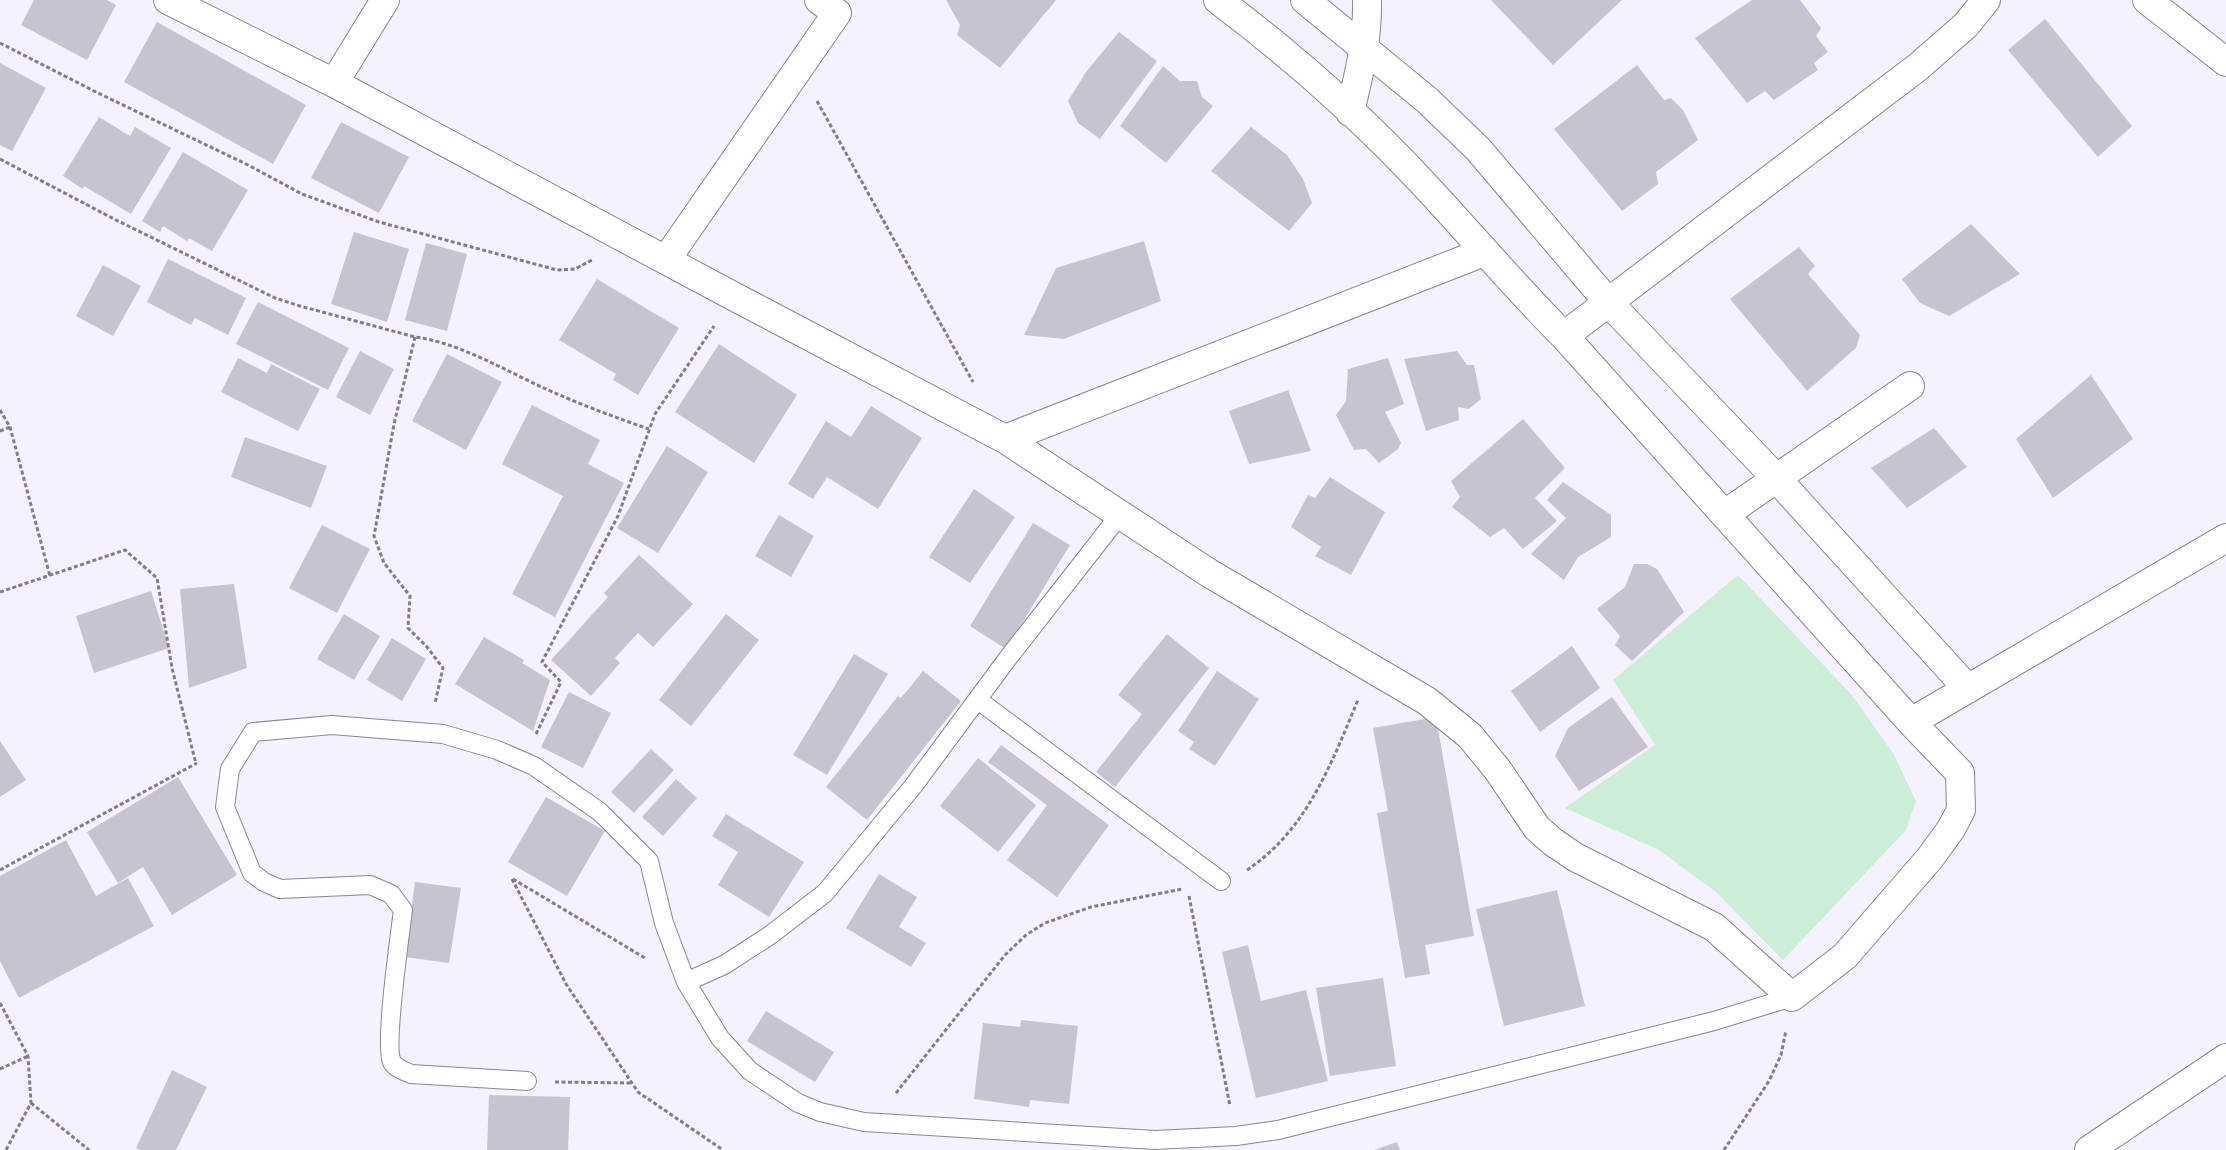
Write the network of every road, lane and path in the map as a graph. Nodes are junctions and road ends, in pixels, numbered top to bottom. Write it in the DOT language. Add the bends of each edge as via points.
graph roads {
  1 [pos="168,0"];
  2 [pos="385,0"];
  3 [pos="818,0"];
  4 [pos="1218,0"];
  5 [pos="1304,0"];
  6 [pos="1367,0"];
  7 [pos="1986,0"];
  8 [pos="2147,0"];
  9 [pos="0,42"];
  10 [pos="1365,49"];
  11 [pos="2226,62"];
  12 [pos="798,68"];
  13 [pos="334,83"];
  14 [pos="1350,112"];
  15 [pos="0,159"];
  16 [pos="615,233"];
  17 [pos="1484,252"];
  18 [pos="666,260"];
  19 [pos="733,296"];
  20 [pos="1608,302"];
  21 [pos="1564,336"];
  22 [pos="415,338"];
  23 [pos="1910,386"];
  24 [pos="976,387"];
  25 [pos="0,410"];
  26 [pos="10,427"];
  27 [pos="649,429"];
  28 [pos="0,431"];
  29 [pos="1005,439"];
  30 [pos="1777,479"];
  31 [pos="1725,514"];
  32 [pos="1119,516"];
  33 [pos="2226,538"];
  34 [pos="50,576"];
  35 [pos="0,592"];
  36 [pos="1371,670"];
  37 [pos="1968,689"];
  38 [pos="978,700"];
  39 [pos="1911,722"];
  40 [pos="428,732"];
  41 [pos="204,759"];
  42 [pos="522,761"];
  43 [pos="196,764"];
  44 [pos="0,870"];
  45 [pos="1221,881"];
  46 [pos="686,982"];
  47 [pos="1792,997"];
  48 [pos="0,1003"];
  49 [pos="28,1056"];
  50 [pos="2226,1058"];
  51 [pos="0,1069"];
  52 [pos="527,1081"];
  53 [pos="632,1083"];
  54 [pos="31,1103"];
  55 [pos="873,1122"];
  56 [pos="1236,1136"];
  57 [pos="6,1150"];
  58 [pos="89,1150"];
  59 [pos="722,1150"];
  60 [pos="1724,1150"];
  61 [pos="2089,1150"];
  1 -- 13 [label="street"];
  2 -- 13 [label="street"];
  3 -- 12 [label="street" via="836,13"];
  4 -- 14 [label="street" via="1264,35"];
  5 -- 10 [label="street"];
  6 -- 10 [label="street"];
  7 -- 20 [label="street" via="1966,25 1918,67"];
  8 -- 11 [label="street"];
  9 -- 16 [label="path" via="302,194 379,222 557,270 575,269 590,262"];
  10 -- 14 [label="street"];
  10 -- 20 [label="street" via="1478,149"];
  12 -- 18 [label="street"];
  12 -- 24 [label="path"];
  13 -- 16 [label="street"];
  14 -- 17 [label="street" via="1419,180"];
  15 -- 22 [label="path" via="275,298"];
  16 -- 18 [label="street"];
  17 -- 21 [label="street"];
  17 -- 29 [label="street"];
  18 -- 19 [label="street"];
  19 -- 27 [label="path" via="655,414"];
  19 -- 29 [label="street"];
  20 -- 21 [label="street"];
  20 -- 30 [label="street"];
  21 -- 31 [label="street"];
  22 -- 27 [label="path" via="430,339 487,361 588,408"];
  22 -- 40 [label="path" via="394,424 374,536 384,562 410,596 408,628 443,668"];
  23 -- 30 [label="street"];
  25 -- 26 [label="path"];
  26 -- 28 [label="path"];
  26 -- 34 [label="path"];
  27 -- 42 [label="path" via="618,516 542,662 560,682"];
  29 -- 32 [label="street"];
  30 -- 31 [label="street"];
  30 -- 37 [label="street"];
  31 -- 39 [label="street"];
  32 -- 36 [label="street"];
  32 -- 38 [label="lane"];
  33 -- 37 [label="street"];
  34 -- 35 [label="path"];
  34 -- 43 [label="path" via="125,550 157,578 172,668"];
  36 -- 45 [label="path" via="1323,783 1305,812 1264,859"];
  36 -- 47 [label="street" via="1427,701 1470,736 1497,768 1537,828 1553,842 1575,857 1714,927"];
  37 -- 39 [label="street"];
  38 -- 45 [label="lane"];
  38 -- 46 [label="lane" via="914,785 825,893 769,936 724,965"];
  39 -- 47 [label="street" via="1960,773 1961,810 1930,858 1846,956"];
  40 -- 42 [label="lane" via="496,750"];
  40 -- 52 [label="lane" via="332,725 253,732 230,769 225,807 252,873 264,882 280,889 370,885 391,894 403,910 389,1039 392,1062 398,1068 412,1074"];
  41 -- 43 [label="path"];
  42 -- 46 [label="lane" via="600,812 649,861 664,924"];
  43 -- 44 [label="path"];
  46 -- 53 [label="path" via="512,879 566,984"];
  46 -- 55 [label="lane" via="720,1038 750,1072 798,1103 820,1112"];
  47 -- 56 [label="lane" via="1704,1023 1278,1130"];
  47 -- 60 [label="path" via="1780,1056 1769,1081"];
  48 -- 49 [label="path"];
  49 -- 51 [label="path"];
  49 -- 54 [label="path"];
  50 -- 61 [label="street"];
  52 -- 53 [label="path"];
  53 -- 59 [label="path" via="638,1092"];
  54 -- 57 [label="path"];
  54 -- 58 [label="path"];
  55 -- 56 [label="lane" via="1155,1140"];
  55 -- 56 [label="path" via="1005,955 1026,935 1045,924 1091,907 1188,888"];
}
